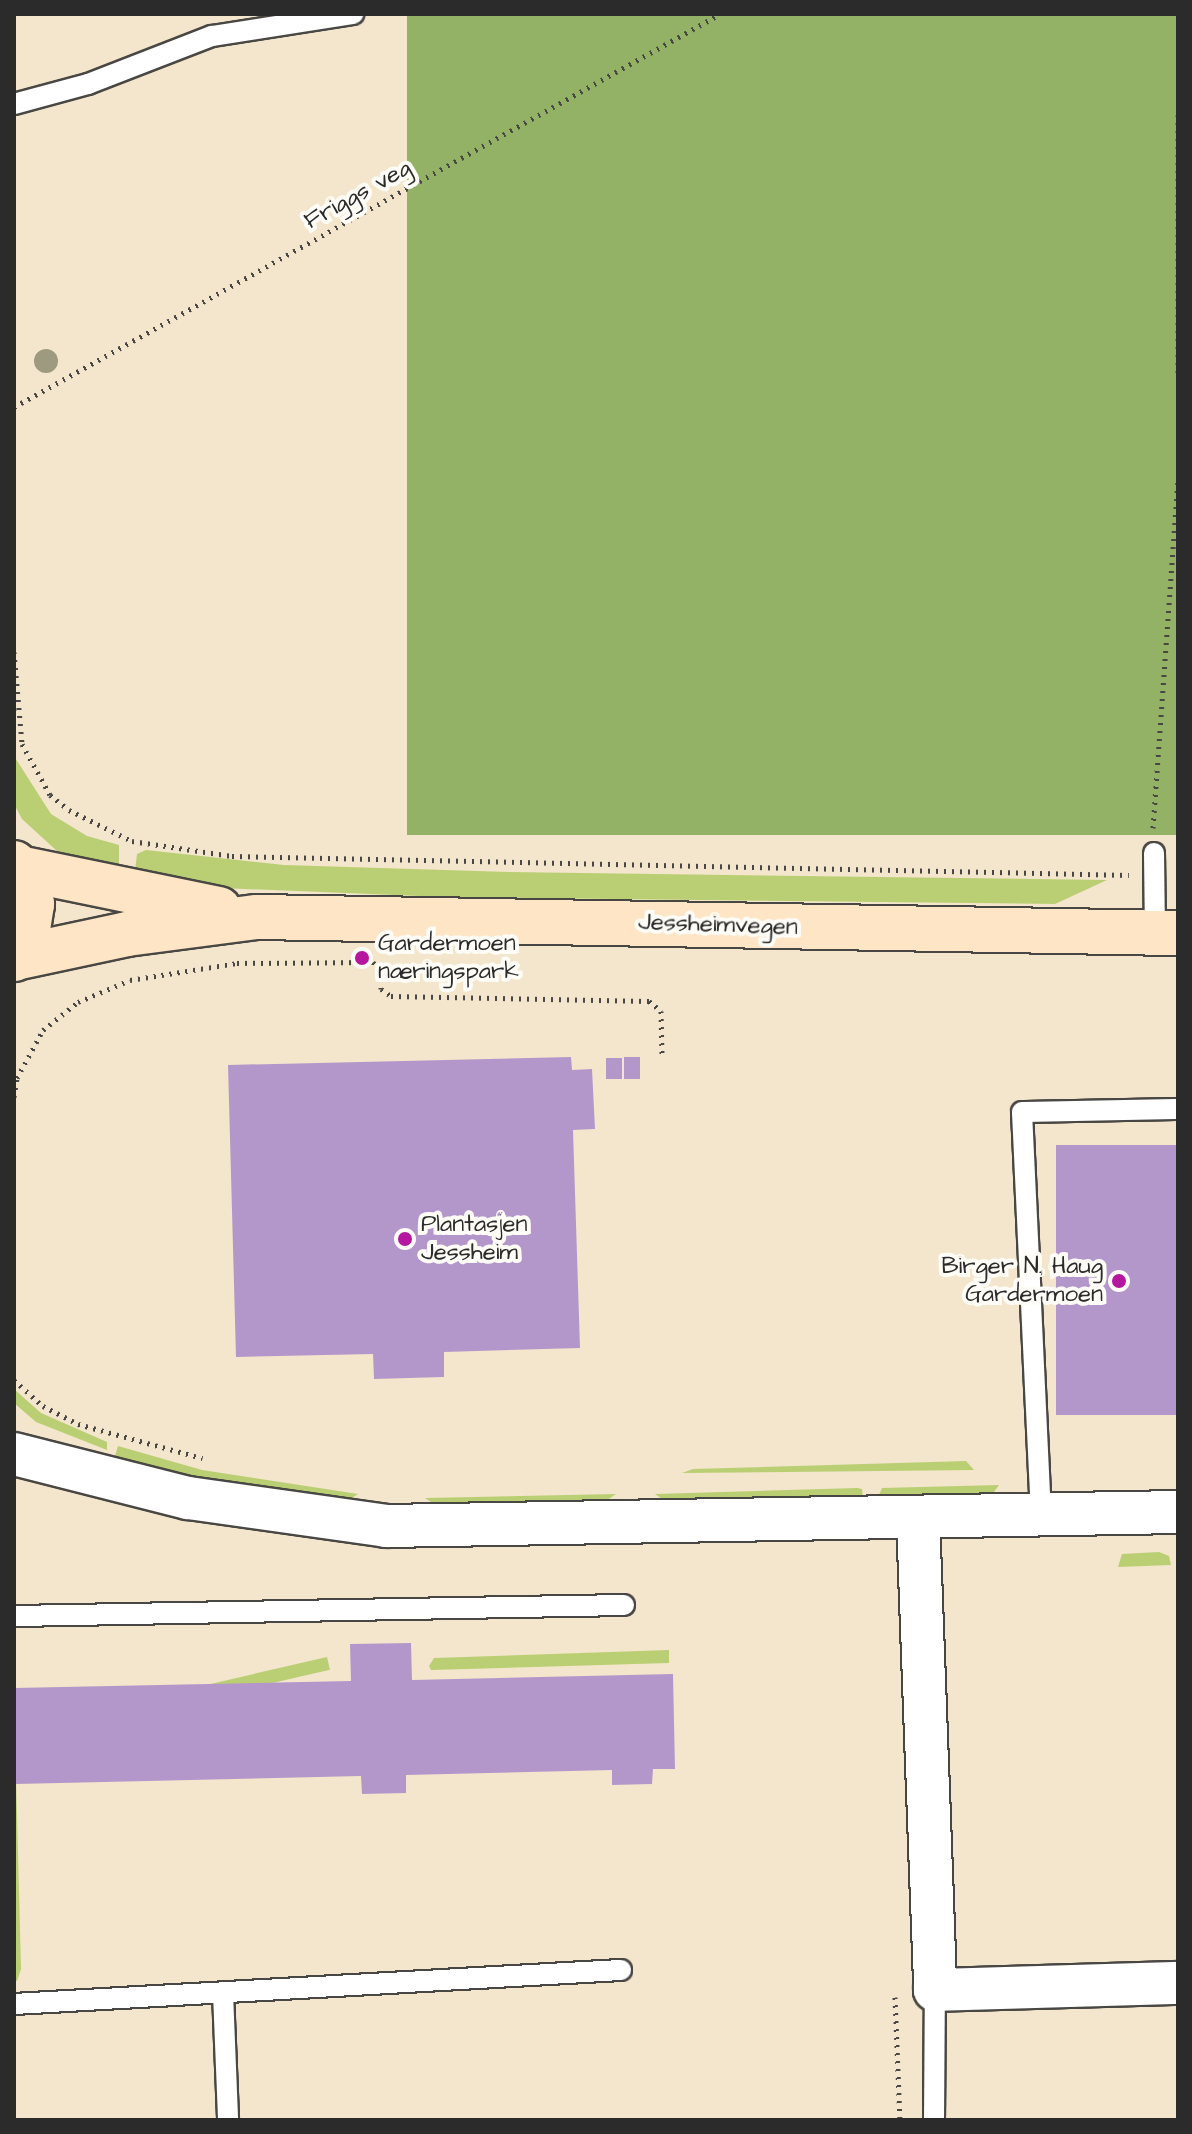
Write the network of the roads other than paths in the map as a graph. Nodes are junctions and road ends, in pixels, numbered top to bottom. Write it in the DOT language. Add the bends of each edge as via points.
graph roads {
  1 [pos="353,14"];
  2 [pos="14,104"];
  3 [pos="1154,853"];
  4 [pos="16,866"];
  5 [pos="257,917"];
  6 [pos="1166,932"];
  7 [pos="14,959"];
  8 [pos="1178,1109"];
  9 [pos="14,1423"];
  10 [pos="14,1454"];
  11 [pos="78,1470"];
  12 [pos="1178,1512"];
  13 [pos="1041,1515"];
  14 [pos="918,1518"];
  15 [pos="624,1605"];
  16 [pos="14,1616"];
  17 [pos="621,1970"];
  18 [pos="1178,1983"];
  19 [pos="935,1990"];
  20 [pos="223,1993"];
  21 [pos="14,2004"];
  22 [pos="228,2120"];
  23 [pos="934,2120"];
  1 -- 2 [label="lane" via="212,36 88,84"];
  3 -- 6 [label="lane"];
  4 -- 5 [label="main road, Jessheimvegen"];
  4 -- 7 [label="main road" via="30,895 32,923"];
  5 -- 6 [label="main road, Jessheimvegen"];
  5 -- 7 [label="main road, Jessheimvegen" via="127,934"];
  8 -- 13 [label="lane" via="1022,1112"];
  9 -- 11 [label="street"];
  10 -- 11 [label="street"];
  11 -- 14 [label="street" via="188,1498 386,1526"];
  12 -- 13 [label="street"];
  13 -- 14 [label="street"];
  14 -- 19 [label="street"];
  15 -- 16 [label="lane"];
  17 -- 20 [label="lane"];
  18 -- 19 [label="street"];
  19 -- 23 [label="lane"];
  20 -- 21 [label="lane"];
  20 -- 22 [label="lane"];
}
